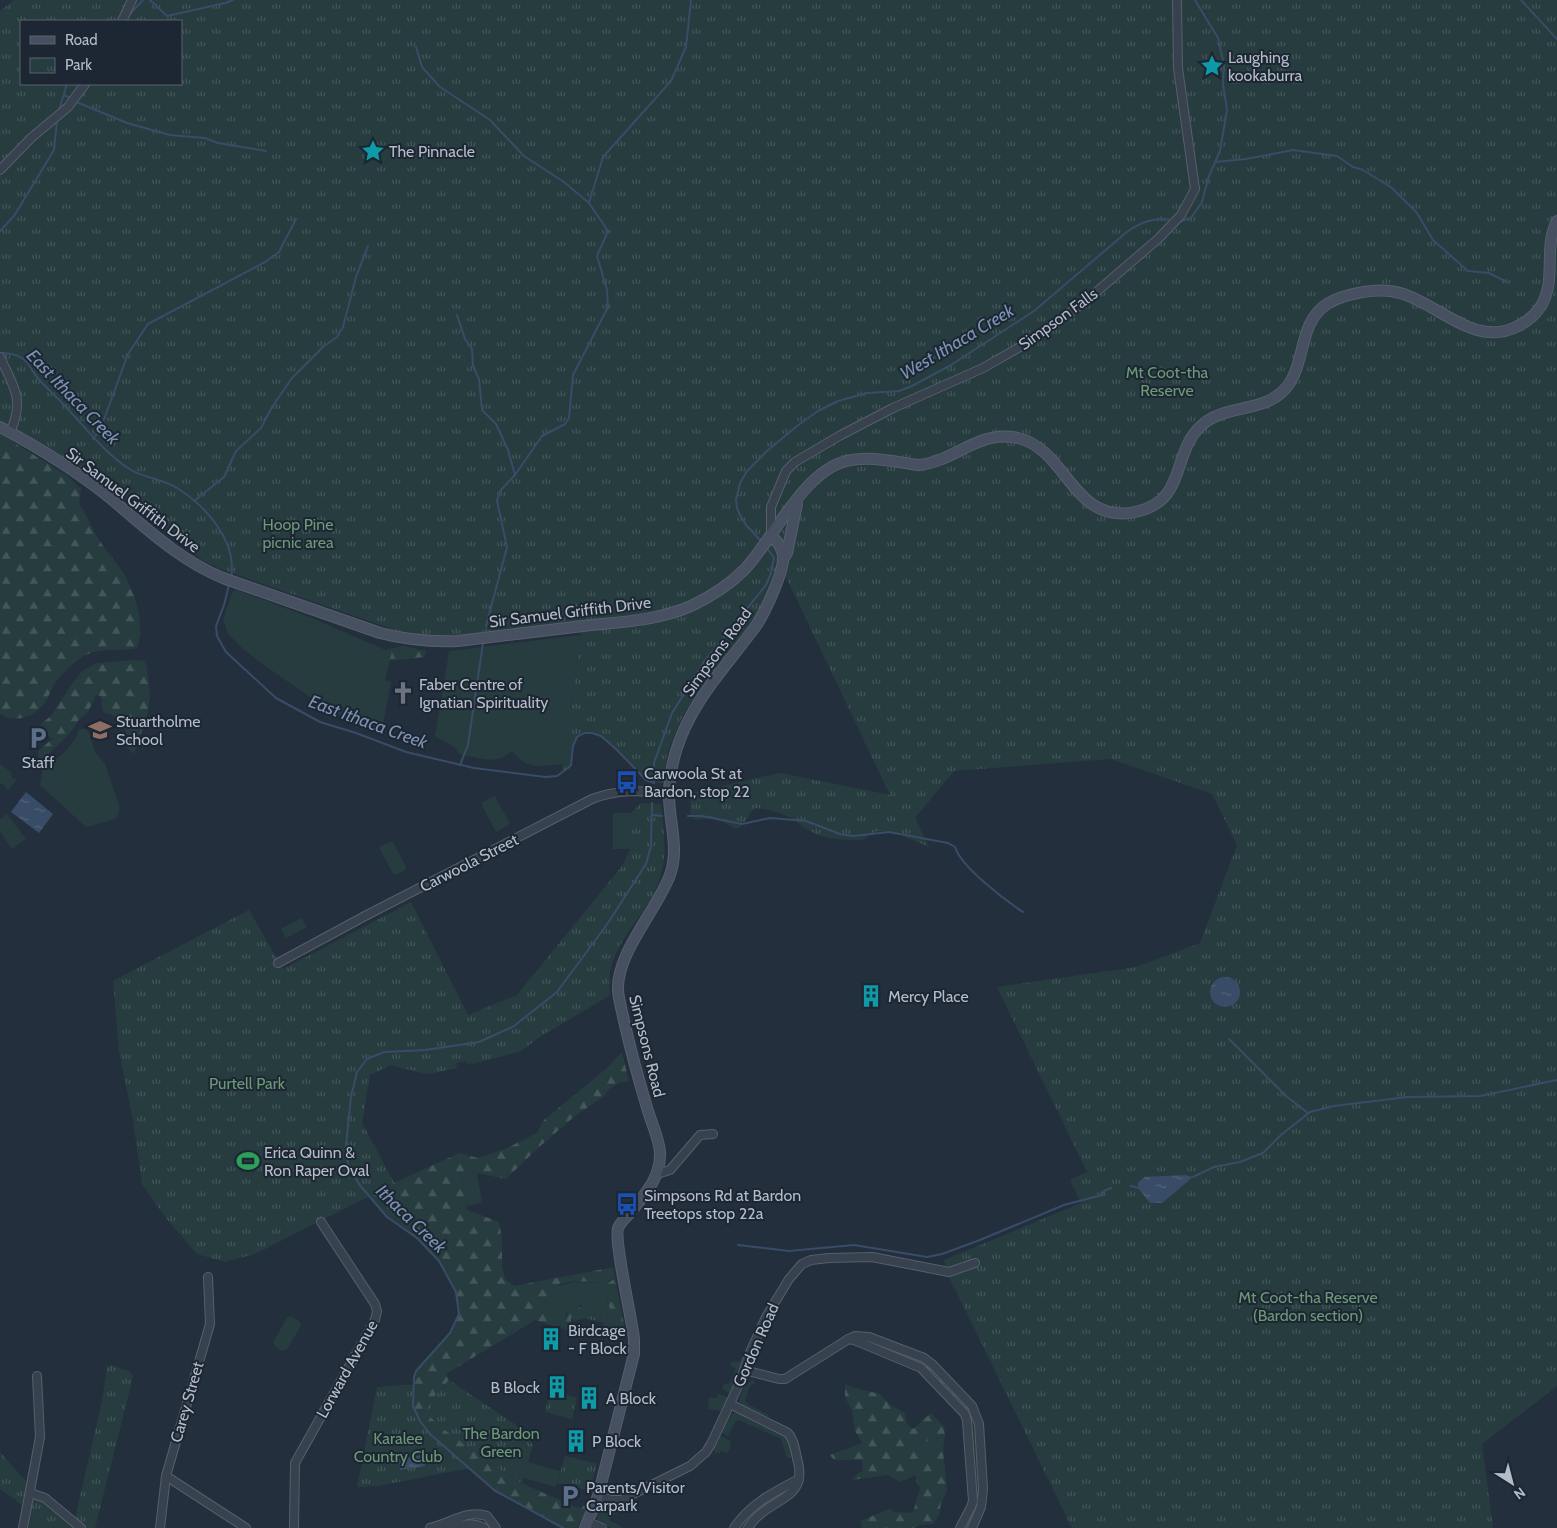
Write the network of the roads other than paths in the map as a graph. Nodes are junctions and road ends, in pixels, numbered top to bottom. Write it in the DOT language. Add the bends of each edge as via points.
graph roads {
  1 [pos="132,0"];
  2 [pos="1177,0"];
  3 [pos="123,18"];
  4 [pos="84,85"];
  5 [pos="0,170"];
  6 [pos="1557,221"];
  7 [pos="0,358"];
  8 [pos="0,428"];
  9 [pos="10,433"];
  10 [pos="797,500"];
  11 [pos="766,542"];
  12 [pos="783,560"];
  13 [pos="664,794"];
  14 [pos="278,963"];
  15 [pos="713,1134"];
  16 [pos="657,1174"];
  17 [pos="321,1222"];
  18 [pos="974,1263"];
  19 [pos="208,1277"];
  20 [pos="848,1339"];
  21 [pos="744,1370"];
  22 [pos="37,1376"];
  23 [pos="730,1404"];
  24 [pos="166,1476"];
  25 [pos="799,1479"];
  26 [pos="30,1493"];
  27 [pos="598,1496"];
  28 [pos="444,1525"];
  29 [pos="586,1525"];
  30 [pos="23,1528"];
  31 [pos="81,1528"];
  32 [pos="160,1528"];
  33 [pos="246,1528"];
  34 [pos="294,1528"];
  35 [pos="430,1528"];
  36 [pos="484,1528"];
  37 [pos="496,1528"];
  38 [pos="602,1528"];
  39 [pos="734,1528"];
  40 [pos="748,1528"];
  41 [pos="960,1528"];
  42 [pos="972,1528"];
  1 -- 3 [label="street"];
  2 -- 11 [label="street, Simpson Falls" via="1178,68 1195,189 1181,215 1156,241 1087,300 1032,340 982,368 893,408 795,462 786,471 771,506"];
  4 -- 5 [label="street" via="75,99"];
  6 -- 10 [label="main road, Sir Samuel Griffith Drive" via="1550,241 1547,292 1540,307 1526,322 1510,330 1491,332 1456,322 1398,292 1377,291 1339,298 1322,308 1310,322 1297,370 1283,392 1270,400 1210,418 1188,442 1172,488 1146,509 1118,513 1098,508 1081,496 1045,451 1029,442 1006,436 974,443 936,463 918,465 866,459 838,464 820,474"];
  7 -- 9 [label="street" via="15,388 18,405 17,418"];
  8 -- 9 [label="main road, Sir Samuel Griffith Drive"];
  9 -- 11 [label="main road, Sir Samuel Griffith Drive" via="78,474 198,568 397,637 432,642 458,641 630,622 669,614 701,601 731,582"];
  10 -- 11 [label="main road, Sir Samuel Griffith Drive"];
  10 -- 12 [label="main road, Simpsons Road"];
  11 -- 12 [label="main road" via="780,546"];
  12 -- 13 [label="main road, Simpsons Road" via="760,620 709,686 686,723"];
  13 -- 14 [label="street, Carwoola Street" via="610,793 592,799"];
  13 -- 16 [label="main road, Simpsons Road" via="674,841 673,865 658,900 624,960 618,991 632,1060 659,1146"];
  15 -- 16 [label="street" via="700,1136 670,1170"];
  16 -- 27 [label="main road, Simpsons Road" via="618,1229 634,1346"];
  17 -- 34 [label="street, Lorward Avenue" via="378,1311 295,1463"];
  18 -- 21 [label="street, Gordon Road" via="949,1272 872,1257 807,1262 795,1270 768,1311"];
  19 -- 24 [label="street, Carey Street" via="210,1324"];
  20 -- 21 [label="street" via="785,1379"];
  20 -- 41 [label="street" via="920,1368 965,1414 973,1501"];
  20 -- 42 [label="street" via="872,1337 924,1358 972,1406 979,1424 983,1489 981,1507"];
  21 -- 23 [label="street, Gordon Road"];
  22 -- 26 [label="street" via="40,1437"];
  23 -- 25 [label="street" via="788,1432 800,1468"];
  23 -- 27 [label="street, Gordon Road" via="709,1448 693,1464 621,1500"];
  24 -- 32 [label="street, Carey Street"];
  24 -- 33 [label="street"];
  25 -- 39 [label="street" via="754,1505"];
  25 -- 40 [label="street" via="793,1492 760,1514"];
  26 -- 30 [label="street"];
  26 -- 31 [label="street" via="44,1498"];
  27 -- 29 [label="main road, Simpsons Road"];
  28 -- 35 [label="street"];
  28 -- 36 [label="street" via="475,1524"];
  28 -- 37 [label="street" via="451,1520 482,1514"];
  29 -- 38 [label="street"];
}
